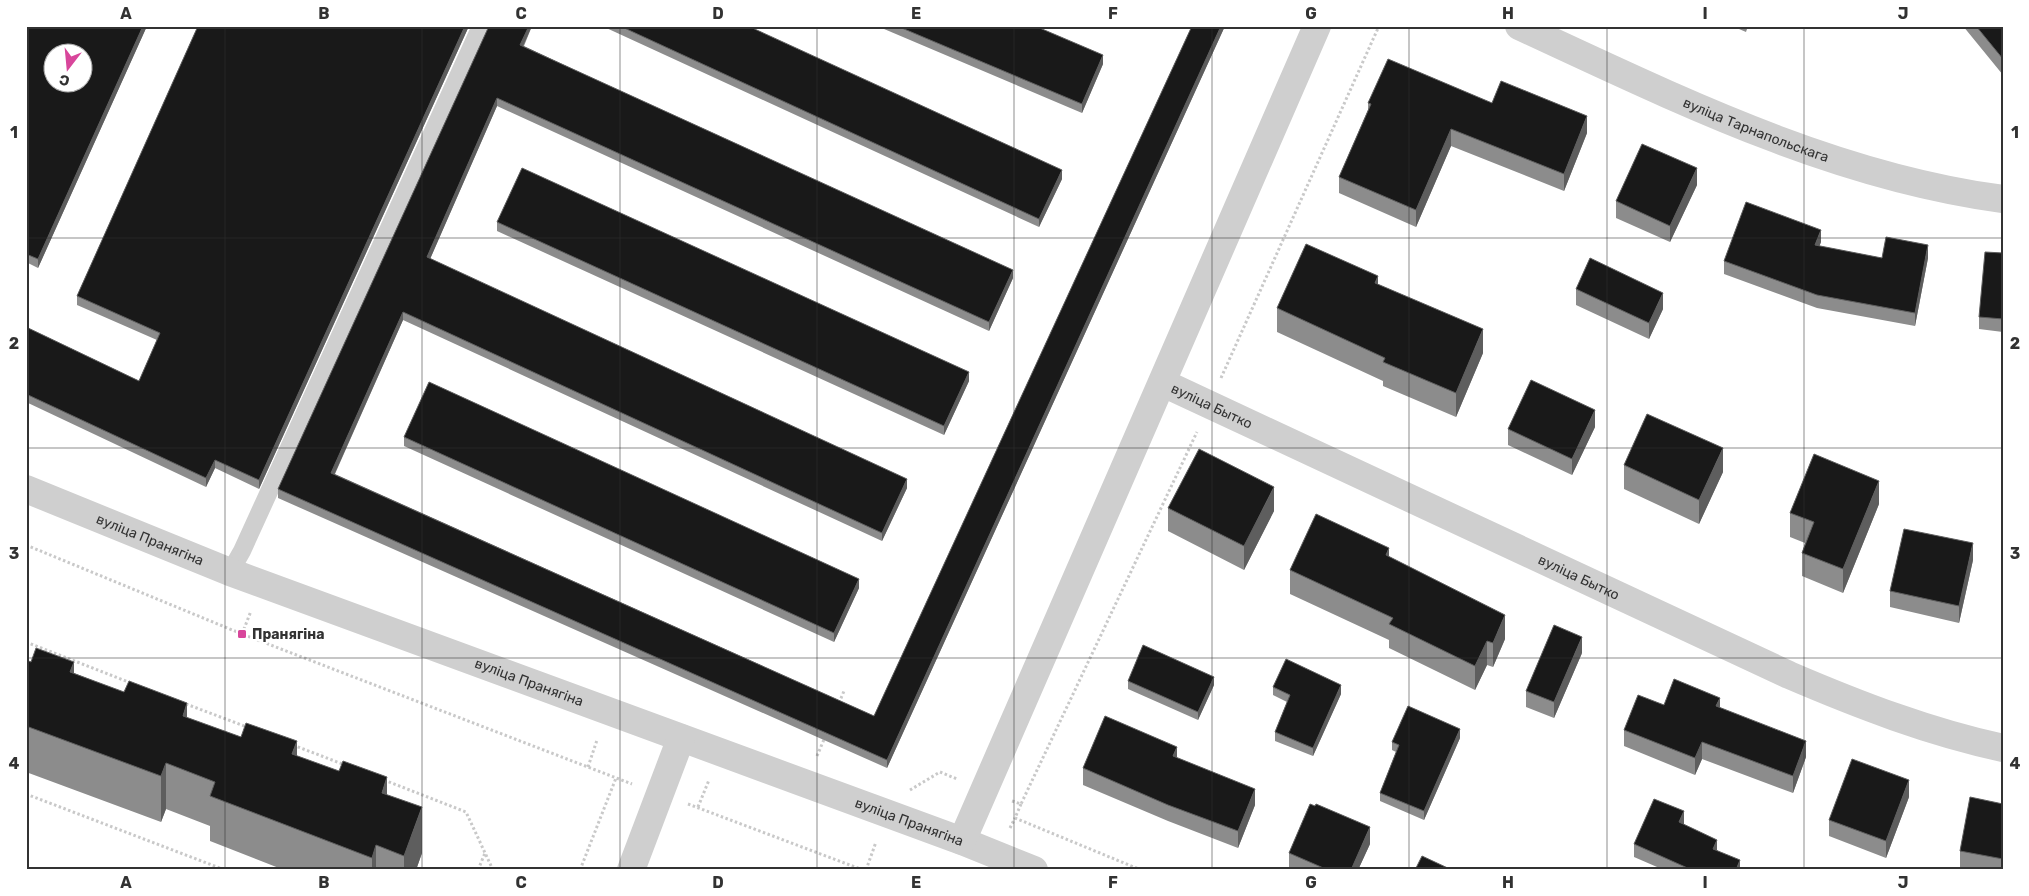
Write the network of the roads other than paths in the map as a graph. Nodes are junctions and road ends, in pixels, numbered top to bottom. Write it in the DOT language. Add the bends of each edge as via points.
graph roads {
  1 [pos="481,26"];
  2 [pos="1317,26"];
  3 [pos="1519,26"];
  4 [pos="2003,198"];
  5 [pos="1162,383"];
  6 [pos="26,489"];
  7 [pos="230,572"];
  8 [pos="681,738"];
  9 [pos="2003,748"];
  10 [pos="962,841"];
  11 [pos="631,870"];
  12 [pos="1034,870"];
  1 -- 7 [label="lane"];
  2 -- 5 [label="street"];
  3 -- 4 [label="street, вуліца Тарнапольскага" via="1689,104 1797,148 1850,166 1939,189"];
  5 -- 9 [label="street, вуліца Бытко" via="1798,679 1893,717"];
  5 -- 10 [label="street"];
  6 -- 7 [label="street, вуліца Пранягіна"];
  7 -- 8 [label="street, вуліца Пранягіна"];
  8 -- 10 [label="street, вуліца Пранягіна"];
  8 -- 11 [label="street"];
  10 -- 12 [label="street, вуліца Пранягіна"];
}
